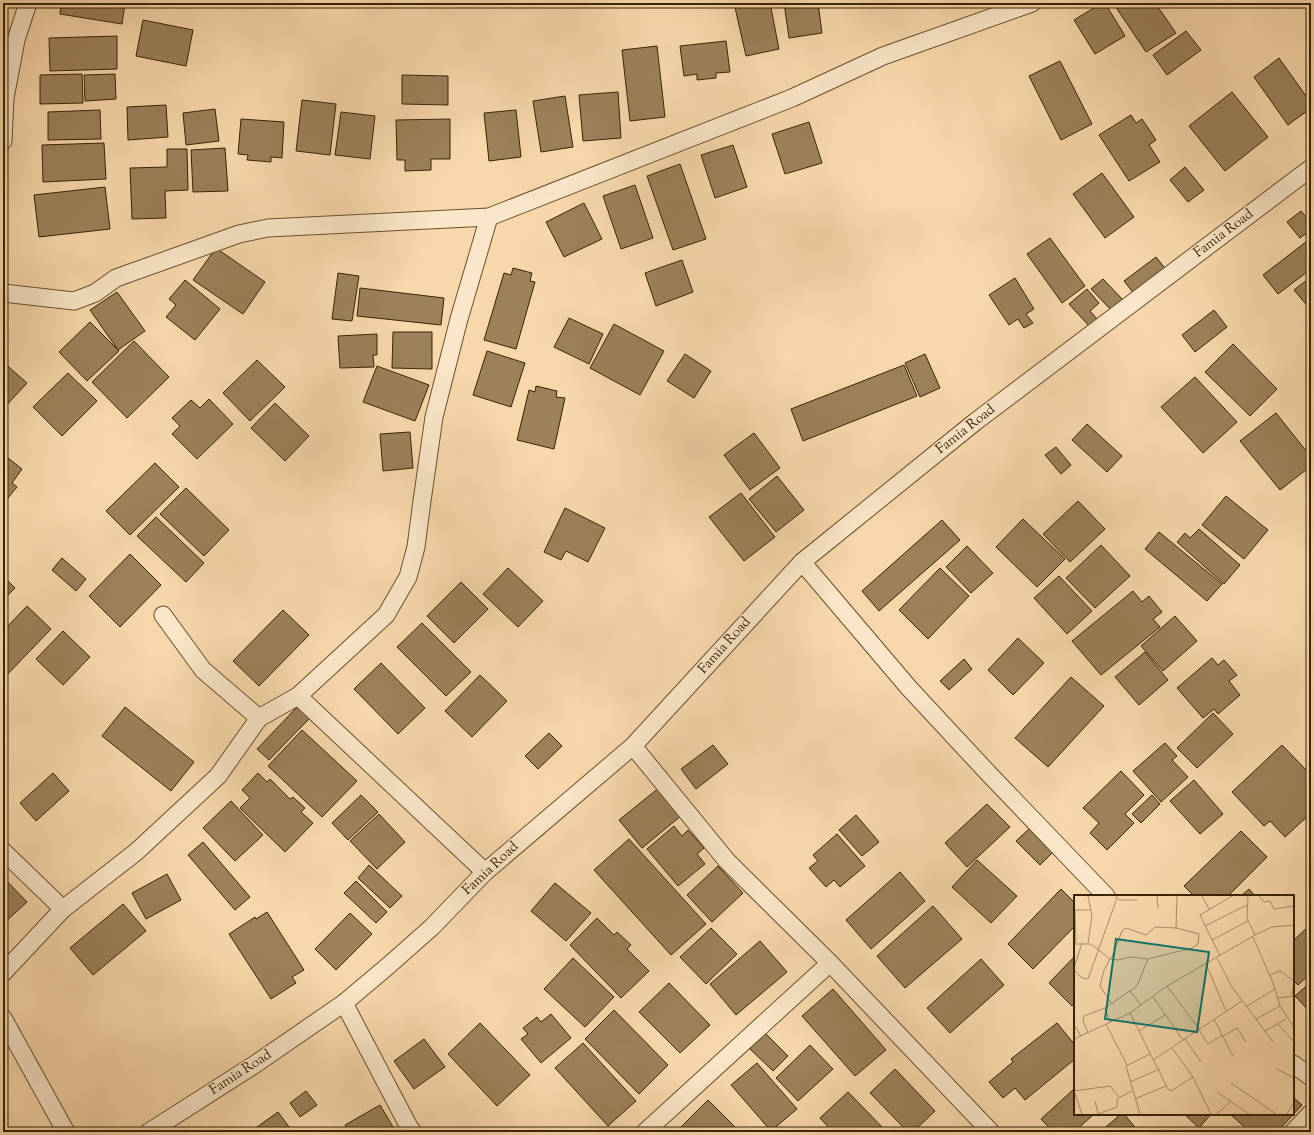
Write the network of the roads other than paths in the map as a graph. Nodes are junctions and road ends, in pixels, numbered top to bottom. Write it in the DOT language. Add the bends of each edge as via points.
graph roads {
  1 [pos="28,3"];
  2 [pos="1032,3"];
  3 [pos="3,141"];
  4 [pos="1309,174"];
  5 [pos="489,217"];
  6 [pos="3,293"];
  7 [pos="802,562"];
  8 [pos="163,615"];
  9 [pos="298,696"];
  10 [pos="259,718"];
  11 [pos="633,746"];
  12 [pos="3,851"];
  13 [pos="485,872"];
  14 [pos="1105,895"];
  15 [pos="63,909"];
  16 [pos="830,963"];
  17 [pos="3,973"];
  18 [pos="344,1003"];
  19 [pos="3,1018"];
  20 [pos="1294,1065"];
  21 [pos="1311,1077"];
  22 [pos="1311,1113"];
  23 [pos="66,1132"];
  24 [pos="148,1132"];
  25 [pos="413,1132"];
  26 [pos="645,1132"];
  27 [pos="991,1132"];
  28 [pos="1293,1132"];
  1 -- 3 [label="street" via="16,40 5,98"];
  2 -- 5 [label="street" via="883,56 792,98"];
  4 -- 7 [label="street, Famia Road" via="975,422"];
  5 -- 6 [label="street" via="268,228 239,234 116,278 95,293 74,301"];
  5 -- 9 [label="street" via="434,417 416,547 408,577 386,615"];
  7 -- 11 [label="street, Famia Road"];
  7 -- 14 [label="street" via="909,688"];
  8 -- 10 [label="street" via="203,670"];
  9 -- 10 [label="street"];
  9 -- 13 [label="street"];
  10 -- 15 [label="street" via="218,776 136,852"];
  11 -- 13 [label="street, Famia Road"];
  11 -- 16 [label="street" via="727,861"];
  12 -- 15 [label="street"];
  13 -- 18 [label="street, Famia Road" via="432,927"];
  15 -- 17 [label="street"];
  16 -- 26 [label="street"];
  16 -- 27 [label="street"];
  18 -- 24 [label="street, Famia Road" via="254,1065"];
  18 -- 25 [label="street"];
  19 -- 23 [label="street"];
  20 -- 21 [label="street"];
  22 -- 28 [label="street"];
}
